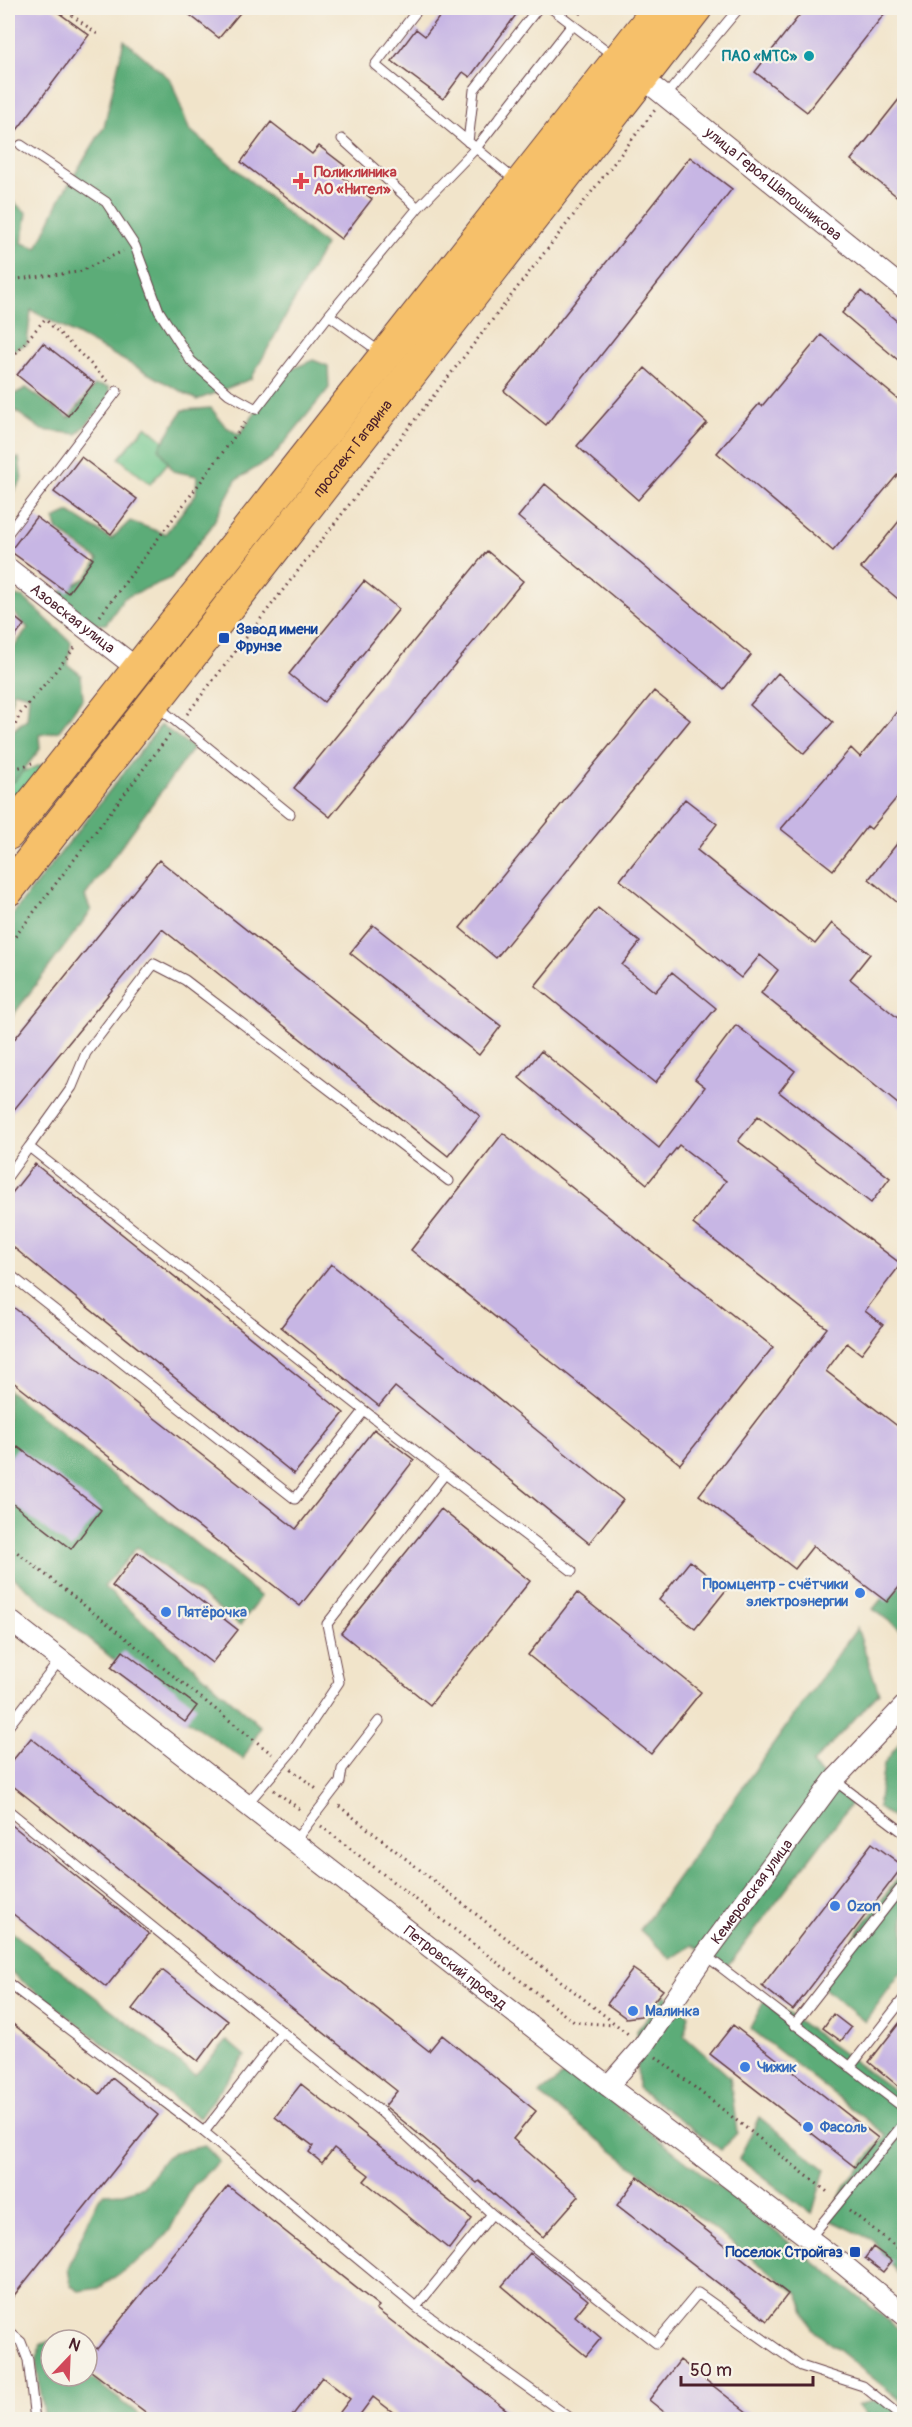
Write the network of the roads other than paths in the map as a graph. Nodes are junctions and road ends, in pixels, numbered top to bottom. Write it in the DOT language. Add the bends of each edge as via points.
graph roads {
  1 [pos="419,8"];
  2 [pos="538,8"];
  3 [pos="551,8"];
  4 [pos="659,8"];
  5 [pos="696,8"];
  6 [pos="739,8"];
  7 [pos="572,25"];
  8 [pos="630,69"];
  9 [pos="665,97"];
  10 [pos="342,139"];
  11 [pos="21,145"];
  12 [pos="472,145"];
  13 [pos="521,184"];
  14 [pos="418,208"];
  15 [pos="904,289"];
  16 [pos="329,315"];
  17 [pos="386,356"];
  18 [pos="117,391"];
  19 [pos="8,533"];
  20 [pos="8,568"];
  21 [pos="139,670"];
  22 [pos="153,702"];
  23 [pos="290,814"];
  24 [pos="8,834"];
  25 [pos="8,890"];
  26 [pos="29,1147"];
  27 [pos="8,1176"];
  28 [pos="449,1181"];
  29 [pos="8,1273"];
  30 [pos="364,1411"];
  31 [pos="445,1474"];
  32 [pos="572,1571"];
  33 [pos="8,1619"];
  34 [pos="60,1661"];
  35 [pos="904,1706"];
  36 [pos="379,1721"];
  37 [pos="8,1726"];
  38 [pos="834,1780"];
  39 [pos="247,1804"];
  40 [pos="8,1810"];
  41 [pos="904,1833"];
  42 [pos="294,1842"];
  43 [pos="904,1884"];
  44 [pos="705,1955"];
  45 [pos="8,1983"];
  46 [pos="904,1998"];
  47 [pos="794,2025"];
  48 [pos="282,2032"];
  49 [pos="850,2067"];
  50 [pos="608,2086"];
  51 [pos="904,2108"];
  52 [pos="904,2123"];
  53 [pos="204,2132"];
  54 [pos="492,2214"];
  55 [pos="810,2238"];
  56 [pos="416,2307"];
  57 [pos="904,2314"];
  58 [pos="8,2331"];
  59 [pos="35,2420"];
  60 [pos="573,2420"];
  61 [pos="904,2420"];
  1 -- 12 [label="lane" via="375,65"];
  2 -- 12 [label="lane" via="474,90"];
  3 -- 7 [label="lane"];
  4 -- 8 [label="main road, проспект Гагарина"];
  5 -- 8 [label="main road, проспект Гагарина"];
  6 -- 9 [label="lane"];
  7 -- 8 [label="lane"];
  7 -- 12 [label="lane"];
  8 -- 9 [label="street, улица Героя Шапошникова"];
  8 -- 13 [label="main road, проспект Гагарина"];
  8 -- 22 [label="main road, проспект Гагарина"];
  9 -- 15 [label="street, улица Героя Шапошникова"];
  10 -- 14 [label="lane"];
  11 -- 16 [label="lane" via="106,202 135,246 159,311 191,361 229,394 255,409"];
  12 -- 13 [label="lane"];
  12 -- 14 [label="lane"];
  13 -- 17 [label="main road, проспект Гагарина"];
  14 -- 16 [label="lane"];
  16 -- 17 [label="lane"];
  17 -- 21 [label="main road, проспект Гагарина"];
  18 -- 19 [label="lane"];
  20 -- 21 [label="street, Азовская улица"];
  21 -- 24 [label="main road, проспект Гагарина"];
  22 -- 23 [label="lane"];
  22 -- 25 [label="main road, проспект Гагарина"];
  26 -- 27 [label="lane"];
  26 -- 28 [label="lane" via="72,1087 86,1053 154,964 185,980"];
  26 -- 30 [label="lane"];
  29 -- 30 [label="lane" via="295,1499"];
  30 -- 31 [label="lane"];
  31 -- 32 [label="lane"];
  31 -- 39 [label="lane" via="327,1624 339,1682 283,1762"];
  33 -- 34 [label="street, Петровский проезд"];
  34 -- 37 [label="lane"];
  34 -- 39 [label="street, Петровский проезд"];
  35 -- 38 [label="street, Кемеровская улица"];
  36 -- 42 [label="lane" via="342,1768 340,1782"];
  38 -- 41 [label="lane"];
  38 -- 44 [label="street, Кемеровская улица"];
  39 -- 42 [label="street, Петровский проезд"];
  40 -- 48 [label="lane"];
  42 -- 50 [label="street, Петровский проезд"];
  43 -- 47 [label="lane"];
  44 -- 47 [label="lane"];
  44 -- 50 [label="street, Кемеровская улица" via="643,2046"];
  45 -- 53 [label="lane"];
  46 -- 49 [label="lane"];
  47 -- 49 [label="lane"];
  48 -- 53 [label="lane"];
  48 -- 54 [label="lane" via="380,2111"];
  49 -- 51 [label="lane"];
  50 -- 55 [label="street, Петровский проезд"];
  52 -- 55 [label="lane"];
  53 -- 56 [label="lane"];
  54 -- 56 [label="lane"];
  54 -- 61 [label="lane" via="656,2343 698,2293 801,2366 863,2386"];
  55 -- 57 [label="street, Петровский проезд"];
  56 -- 60 [label="lane"];
  58 -- 59 [label="lane" via="21,2342 28,2360"];
}
